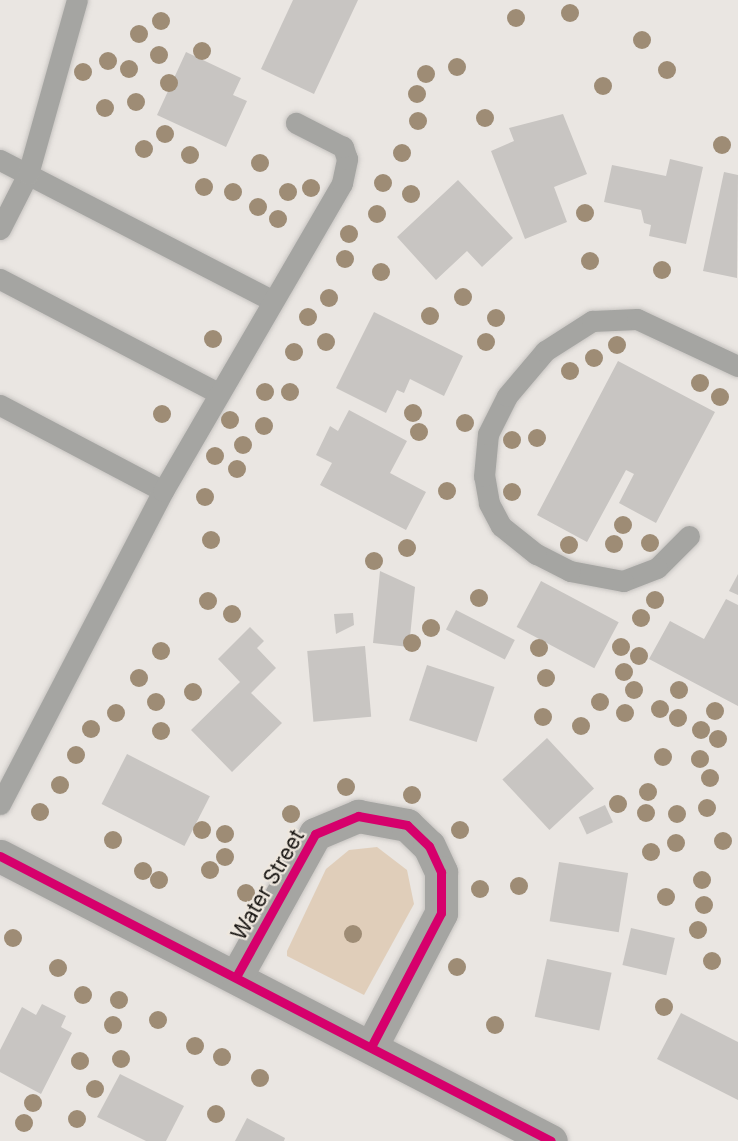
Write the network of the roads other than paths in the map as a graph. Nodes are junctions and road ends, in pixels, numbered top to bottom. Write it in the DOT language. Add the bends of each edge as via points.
graph roads {
  1 [pos="77,0"];
  2 [pos="296,123"];
  3 [pos="0,160"];
  4 [pos="28,174"];
  5 [pos="0,229"];
  6 [pos="0,279"];
  7 [pos="271,300"];
  8 [pos="738,366"];
  9 [pos="216,392"];
  10 [pos="0,405"];
  11 [pos="163,491"];
  12 [pos="689,536"];
  13 [pos="0,804"];
  14 [pos="0,856"];
  15 [pos="237,975"];
  16 [pos="370,1047"];
  17 [pos="551,1141"];
  1 -- 4 [label="lane"];
  2 -- 7 [label="lane" via="333,140 347,159 327,212"];
  3 -- 4 [label="lane"];
  4 -- 5 [label="lane"];
  4 -- 7 [label="lane"];
  6 -- 9 [label="lane"];
  7 -- 9 [label="lane"];
  8 -- 12 [label="lane" via="645,322 609,317 592,321 545,351 507,396 488,434 484,476 489,503 501,526 536,554 570,571 623,581 657,568"];
  9 -- 11 [label="lane"];
  10 -- 11 [label="lane"];
  11 -- 13 [label="lane"];
  14 -- 15 [label="street"];
  15 -- 16 [label="street"];
  15 -- 16 [label="street, Water Street" via="315,834 358,816 407,825 429,846 441,872 441,913"];
  16 -- 17 [label="street"];
}
